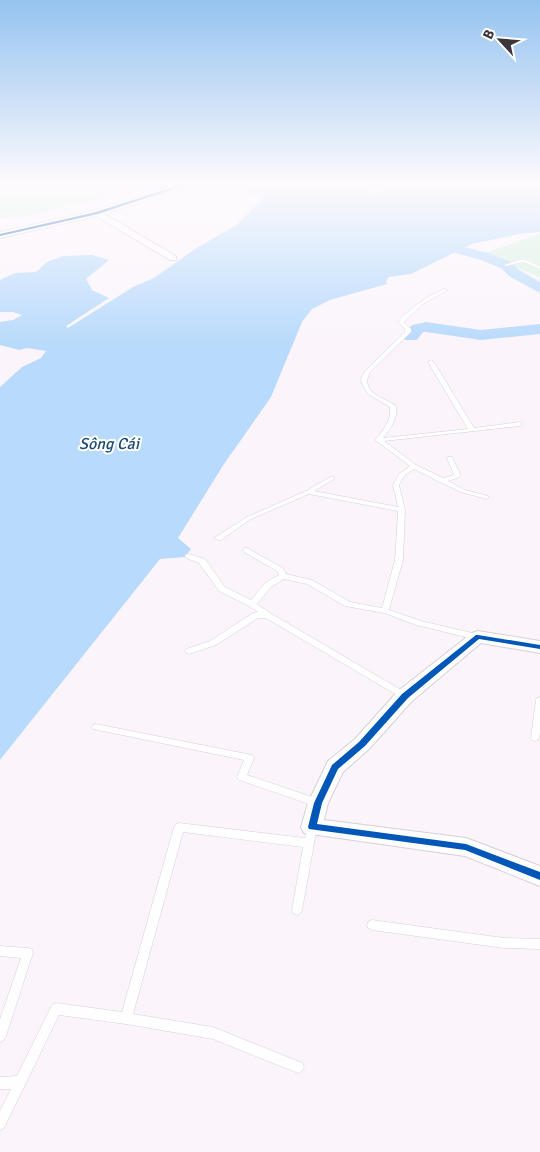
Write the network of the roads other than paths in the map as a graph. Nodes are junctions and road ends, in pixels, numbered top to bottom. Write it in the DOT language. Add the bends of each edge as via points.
graph roads {
  1 [pos="140,239"];
  2 [pos="173,258"];
  3 [pos="506,265"];
  4 [pos="540,268"];
  5 [pos="446,290"];
  6 [pos="431,362"];
  7 [pos="520,424"];
  8 [pos="472,430"];
  9 [pos="378,440"];
  10 [pos="450,458"];
  11 [pos="414,466"];
  12 [pos="332,478"];
  13 [pos="441,482"];
  14 [pos="308,492"];
  15 [pos="486,497"];
  16 [pos="402,510"];
  17 [pos="218,538"];
  18 [pos="247,550"];
  19 [pos="189,556"];
  20 [pos="283,576"];
  21 [pos="252,604"];
  22 [pos="386,611"];
  23 [pos="267,615"];
  24 [pos="478,637"];
  25 [pos="540,646"];
  26 [pos="189,651"];
  27 [pos="405,696"];
  28 [pos="540,700"];
  29 [pos="96,728"];
  30 [pos="534,738"];
  31 [pos="318,803"];
  32 [pos="310,835"];
  33 [pos="540,876"];
  34 [pos="297,910"];
  35 [pos="372,924"];
  36 [pos="540,944"];
  37 [pos="0,951"];
  38 [pos="126,1018"];
  39 [pos="0,1036"];
  40 [pos="298,1067"];
  41 [pos="20,1082"];
  42 [pos="0,1083"];
  43 [pos="0,1124"];
  1 -- 2 [label="street"];
  3 -- 4 [label="lane" via="523,260"];
  5 -- 9 [label="lane" via="426,299 407,315 401,322 408,332 364,378 369,393 393,406 389,425"];
  6 -- 8 [label="lane"];
  7 -- 8 [label="lane"];
  8 -- 9 [label="lane"];
  9 -- 11 [label="lane"];
  10 -- 13 [label="lane" via="458,476"];
  11 -- 13 [label="lane"];
  11 -- 16 [label="lane" via="401,475 396,485"];
  12 -- 14 [label="lane"];
  13 -- 15 [label="lane"];
  14 -- 16 [label="lane"];
  14 -- 17 [label="lane" via="249,518"];
  16 -- 22 [label="lane" via="399,560"];
  18 -- 20 [label="lane" via="280,570"];
  19 -- 21 [label="lane" via="202,561 222,589"];
  20 -- 21 [label="lane" via="268,585"];
  20 -- 22 [label="lane" via="309,582 348,604"];
  21 -- 23 [label="lane"];
  22 -- 24 [label="lane" via="419,623"];
  23 -- 26 [label="lane" via="256,615 213,643"];
  23 -- 27 [label="lane"];
  24 -- 25 [label="street"];
  24 -- 27 [label="street"];
  27 -- 31 [label="street" via="362,744 335,767"];
  28 -- 30 [label="lane"];
  29 -- 31 [label="lane" via="249,758 242,777"];
  31 -- 32 [label="street"];
  32 -- 33 [label="street" via="466,847"];
  32 -- 34 [label="lane"];
  32 -- 38 [label="lane" via="179,826"];
  35 -- 36 [label="lane" via="504,943"];
  37 -- 39 [label="lane" via="28,954"];
  38 -- 40 [label="lane" via="213,1033"];
  38 -- 41 [label="lane" via="56,1009"];
  41 -- 42 [label="lane"];
  41 -- 43 [label="lane"];
}
